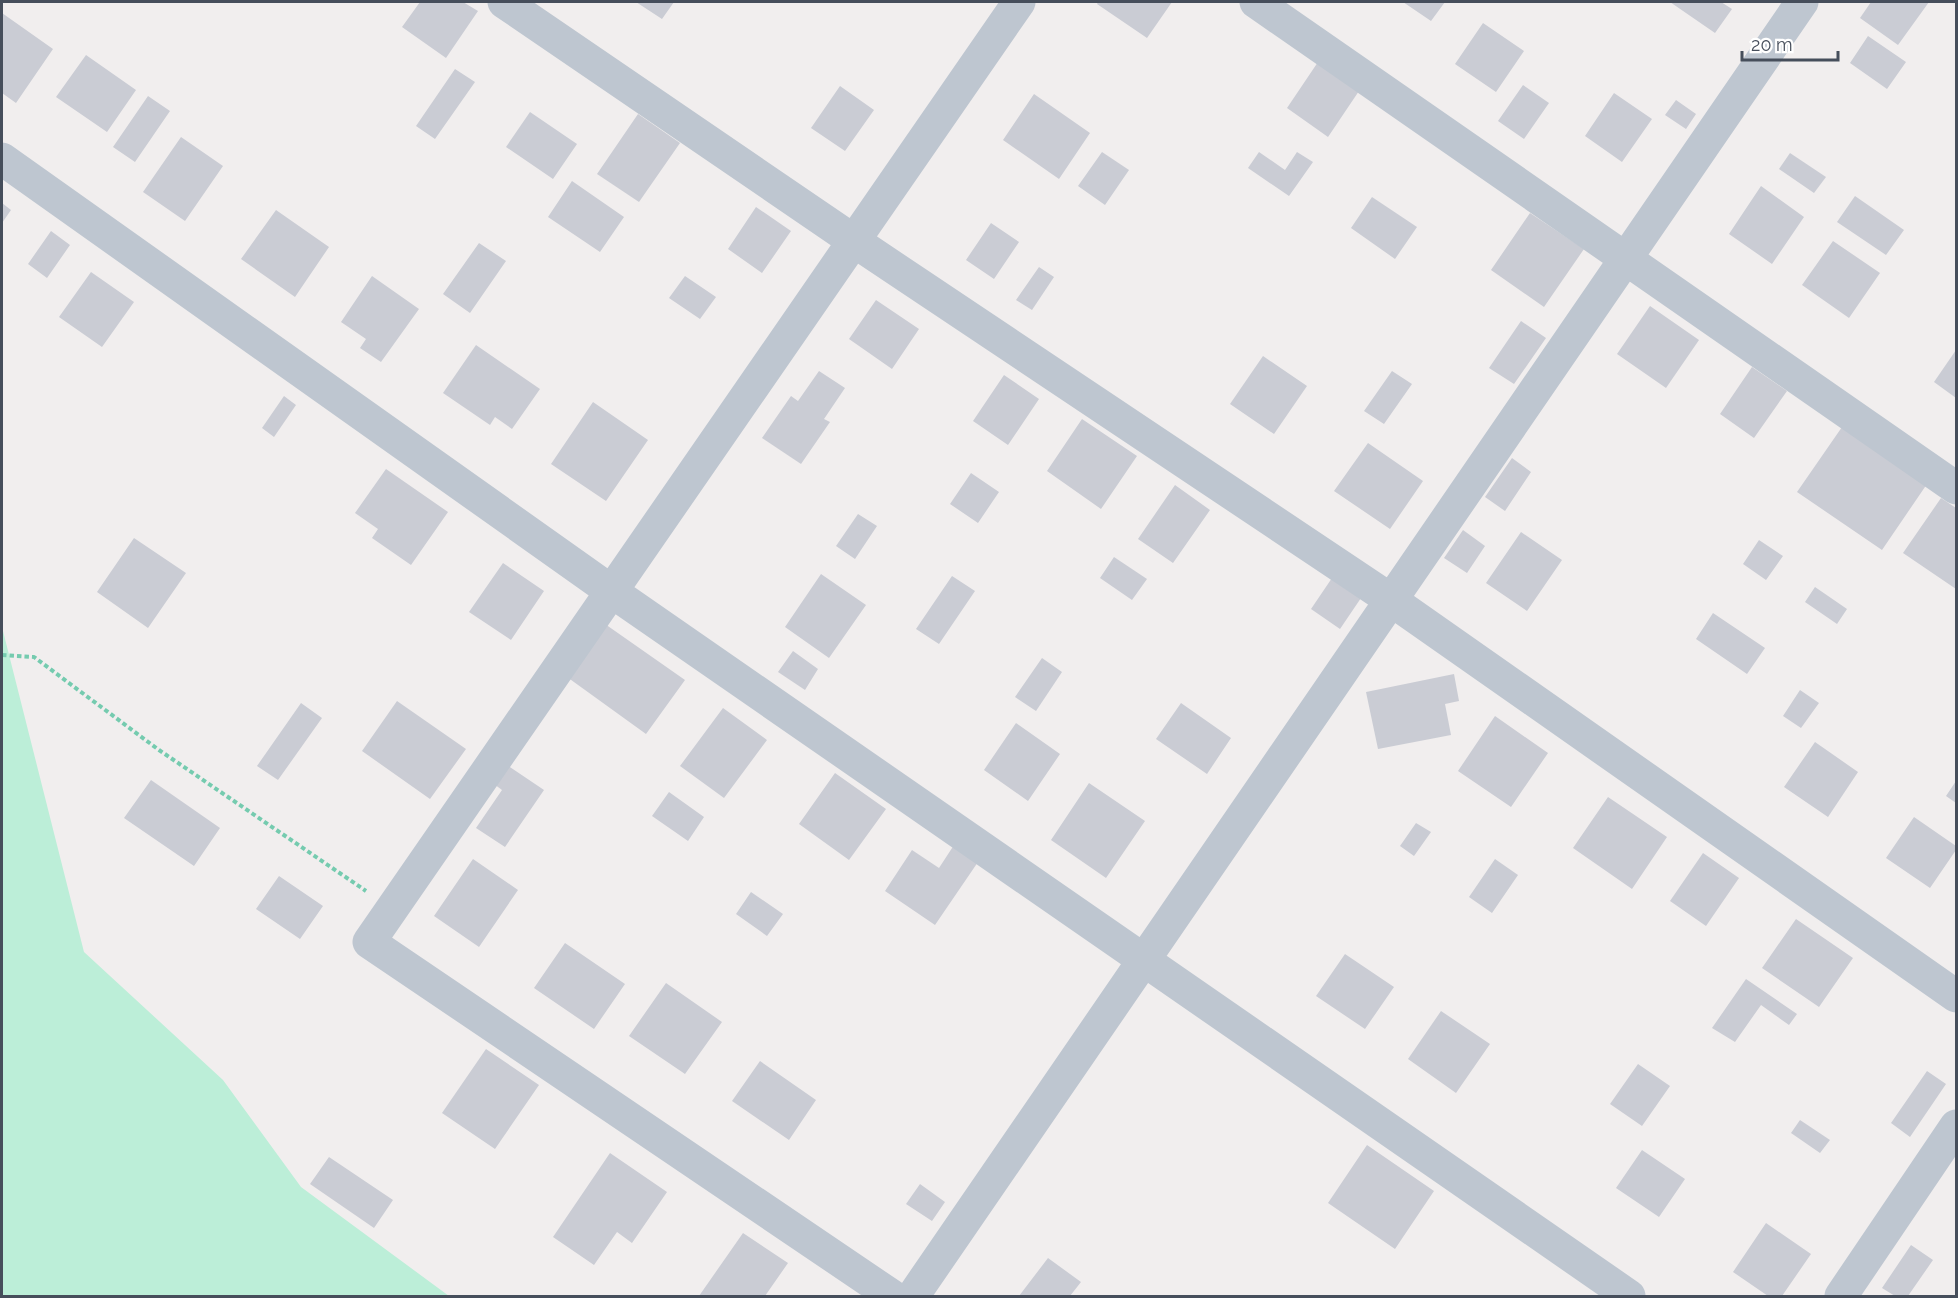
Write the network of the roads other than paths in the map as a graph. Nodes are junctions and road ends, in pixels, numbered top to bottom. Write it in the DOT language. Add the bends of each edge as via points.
graph roads {
  1 [pos="504,2"];
  2 [pos="1019,2"];
  3 [pos="1256,2"];
  4 [pos="1802,2"];
  5 [pos="2,159"];
  6 [pos="854,241"];
  7 [pos="1626,258"];
  8 [pos="1956,488"];
  9 [pos="611,591"];
  10 [pos="1391,600"];
  11 [pos="1144,960"];
  12 [pos="1956,996"];
  13 [pos="1956,1126"];
  14 [pos="892,1296"];
  15 [pos="913,1296"];
  16 [pos="1629,1296"];
  17 [pos="1841,1296"];
  1 -- 6 [label="street"];
  2 -- 6 [label="street"];
  3 -- 7 [label="street"];
  4 -- 7 [label="street"];
  5 -- 9 [label="street"];
  6 -- 9 [label="street"];
  6 -- 10 [label="street"];
  7 -- 8 [label="street"];
  7 -- 10 [label="street"];
  9 -- 11 [label="street"];
  9 -- 14 [label="street" via="369,942"];
  10 -- 11 [label="street"];
  10 -- 12 [label="street"];
  11 -- 15 [label="street"];
  11 -- 16 [label="street"];
  13 -- 17 [label="street"];
}
